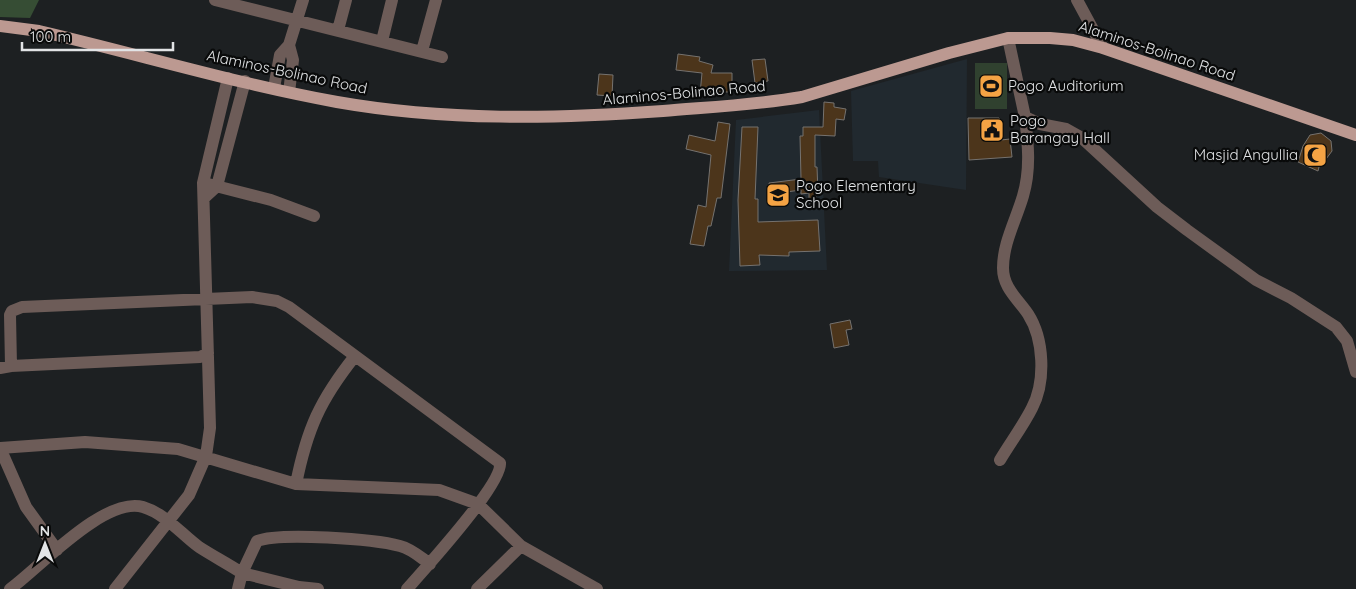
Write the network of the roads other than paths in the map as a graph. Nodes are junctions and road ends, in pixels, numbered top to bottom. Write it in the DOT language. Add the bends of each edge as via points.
graph roads {
  1 [pos="215,0"];
  2 [pos="302,0"];
  3 [pos="346,0"];
  4 [pos="392,0"];
  5 [pos="436,0"];
  6 [pos="1077,0"];
  7 [pos="254,5"];
  8 [pos="297,21"];
  9 [pos="0,26"];
  10 [pos="338,30"];
  11 [pos="1008,38"];
  12 [pos="382,41"];
  13 [pos="289,45"];
  14 [pos="1103,48"];
  15 [pos="422,51"];
  16 [pos="442,57"];
  17 [pos="228,78"];
  18 [pos="245,81"];
  19 [pos="274,88"];
  20 [pos="289,92"];
  21 [pos="1025,117"];
  22 [pos="1356,136"];
  23 [pos="203,183"];
  24 [pos="217,186"];
  25 [pos="205,197"];
  26 [pos="314,216"];
  27 [pos="206,299"];
  28 [pos="208,352"];
  29 [pos="355,356"];
  30 [pos="5,367"];
  31 [pos="1356,372"];
  32 [pos="0,448"];
  33 [pos="206,456"];
  34 [pos="1000,460"];
  35 [pos="296,484"];
  36 [pos="478,504"];
  37 [pos="169,521"];
  38 [pos="522,546"];
  39 [pos="58,550"];
  40 [pos="430,564"];
  41 [pos="242,573"];
  42 [pos="10,589"];
  43 [pos="115,589"];
  44 [pos="238,589"];
  45 [pos="318,589"];
  46 [pos="407,589"];
  47 [pos="477,589"];
  48 [pos="597,589"];
  1 -- 7 [label="street"];
  2 -- 8 [label="street"];
  3 -- 10 [label="street"];
  4 -- 12 [label="street"];
  5 -- 15 [label="street"];
  6 -- 14 [label="street"];
  7 -- 8 [label="street"];
  8 -- 10 [label="street"];
  8 -- 13 [label="street"];
  9 -- 17 [label="main road, Alaminos-Bolinao Road" via="62,36"];
  10 -- 12 [label="street"];
  11 -- 14 [label="main road, Alaminos-Bolinao Road" via="1073,40"];
  11 -- 20 [label="main road, Alaminos-Bolinao Road" via="802,97 735,107 596,116 484,117 410,112"];
  11 -- 21 [label="street"];
  12 -- 15 [label="street"];
  13 -- 19 [label="street" via="280,55"];
  13 -- 20 [label="street" via="293,60"];
  14 -- 22 [label="main road, Alaminos-Bolinao Road"];
  15 -- 16 [label="street"];
  17 -- 18 [label="main road, Alaminos-Bolinao Road"];
  17 -- 23 [label="street"];
  18 -- 19 [label="main road, Alaminos-Bolinao Road"];
  18 -- 24 [label="street"];
  19 -- 20 [label="main road, Alaminos-Bolinao Road"];
  21 -- 31 [label="street" via="1082,138 1158,208 1187,230 1256,280 1330,323 1347,341"];
  21 -- 34 [label="street" via="1028,169 1005,249 1003,270 1013,296 1036,326 1041,358 1032,408"];
  23 -- 24 [label="street"];
  23 -- 25 [label="street"];
  24 -- 25 [label="street"];
  24 -- 26 [label="street" via="271,200"];
  25 -- 27 [label="street"];
  27 -- 28 [label="street"];
  27 -- 29 [label="street" via="252,297 277,301"];
  27 -- 30 [label="street" via="16,308 10,316"];
  28 -- 30 [label="street" via="200,357"];
  28 -- 33 [label="street" via="210,428"];
  29 -- 35 [label="street" via="330,387 313,420"];
  29 -- 36 [label="street" via="499,460 499,472"];
  32 -- 33 [label="street" via="85,442 178,449"];
  32 -- 39 [label="street" via="26,507"];
  33 -- 35 [label="street"];
  33 -- 37 [label="street" via="190,495"];
  35 -- 36 [label="street" via="427,489"];
  36 -- 38 [label="street"];
  36 -- 40 [label="street"];
  37 -- 39 [label="street" via="144,508 124,506 110,510"];
  37 -- 41 [label="street" via="198,546"];
  37 -- 43 [label="street"];
  38 -- 47 [label="street"];
  38 -- 48 [label="street"];
  39 -- 42 [label="street"];
  40 -- 41 [label="street" via="401,546 279,536 257,541"];
  40 -- 46 [label="street"];
  41 -- 44 [label="street"];
  41 -- 45 [label="street"];
}
